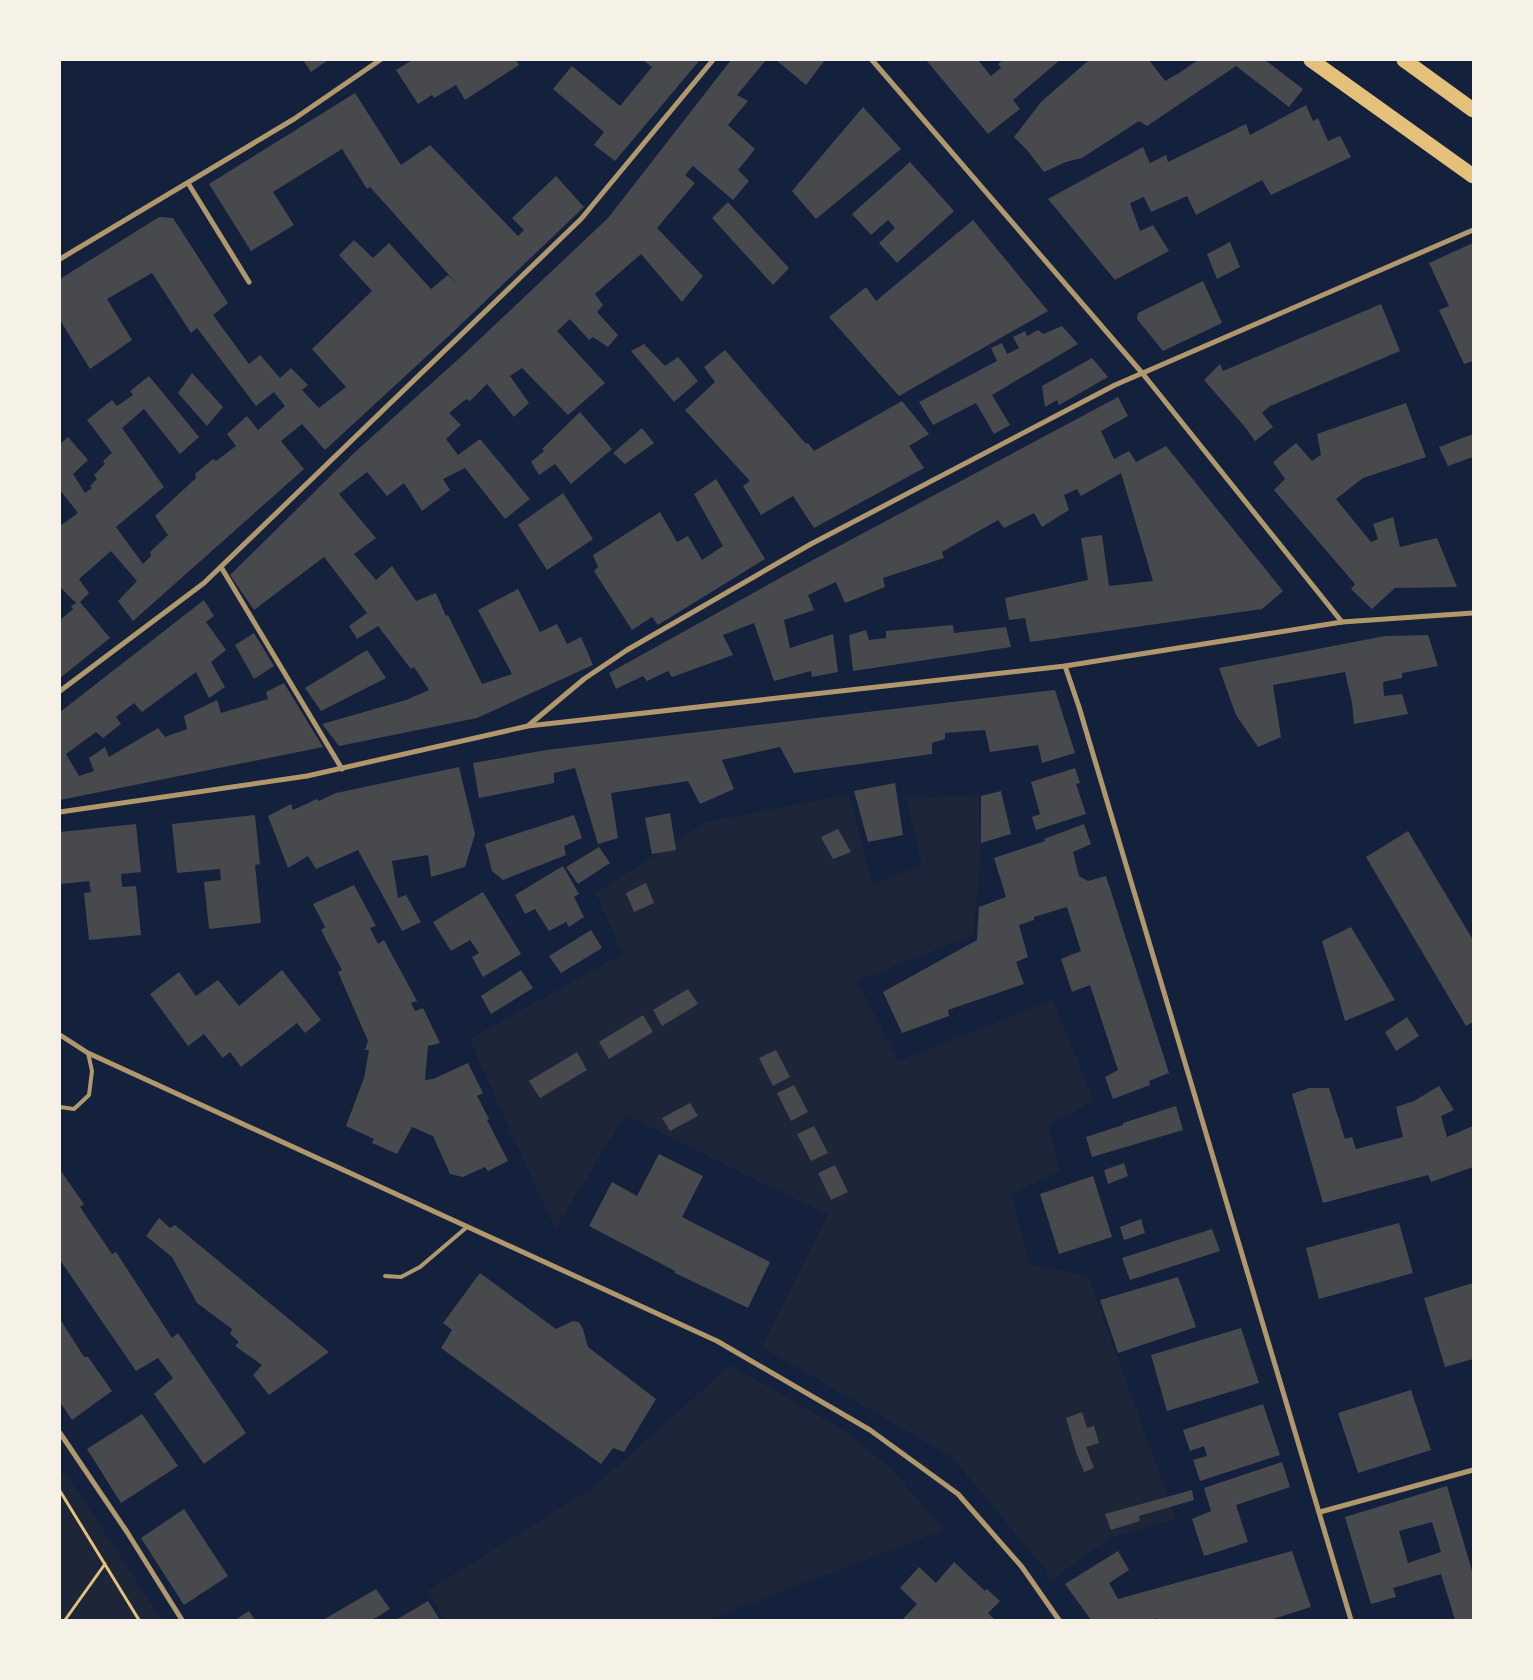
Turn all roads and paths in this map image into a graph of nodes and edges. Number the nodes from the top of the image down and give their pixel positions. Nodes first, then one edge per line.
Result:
1 (380, 60) edge
2 (713, 60) edge
3 (872, 60) edge
4 (1311, 60) edge
5 (1404, 60) edge
6 (1473, 110) edge
7 (1473, 176) edge
8 (188, 183) junction
9 (1473, 230) edge
10 (60, 259) edge
11 (249, 282) dead end
12 (1143, 374) junction
13 (220, 567) junction
14 (1473, 613) edge
15 (1342, 622) junction
16 (1065, 666) junction
17 (60, 691) edge
18 (528, 726) junction
19 (342, 769) junction
20 (60, 812) edge
21 (60, 1035) edge
22 (88, 1053) junction
23 (60, 1107) edge
24 (466, 1227) junction
25 (385, 1276) dead end
26 (60, 1433) edge
27 (1473, 1470) edge
28 (60, 1491) edge
29 (1320, 1512) junction
30 (105, 1564) junction
31 (65, 1620) edge
32 (139, 1620) edge
33 (182, 1620) edge
34 (1059, 1620) edge
35 (1351, 1620) edge

1 - 8 street
2 - 13 street
3 - 12 street
4 - 7 highway
5 - 6 highway
8 - 10 street
8 - 11 street
9 - 12 street
12 - 15 street
12 - 18 street
13 - 17 street
13 - 19 street
14 - 15 street
15 - 16 street
16 - 18 street
16 - 29 street
18 - 19 street
19 - 20 street
21 - 22 street
22 - 23 lane
22 - 24 street
24 - 25 lane
24 - 34 street
26 - 33 street
27 - 29 street
28 - 30 path
29 - 35 street
30 - 31 path
30 - 32 path

